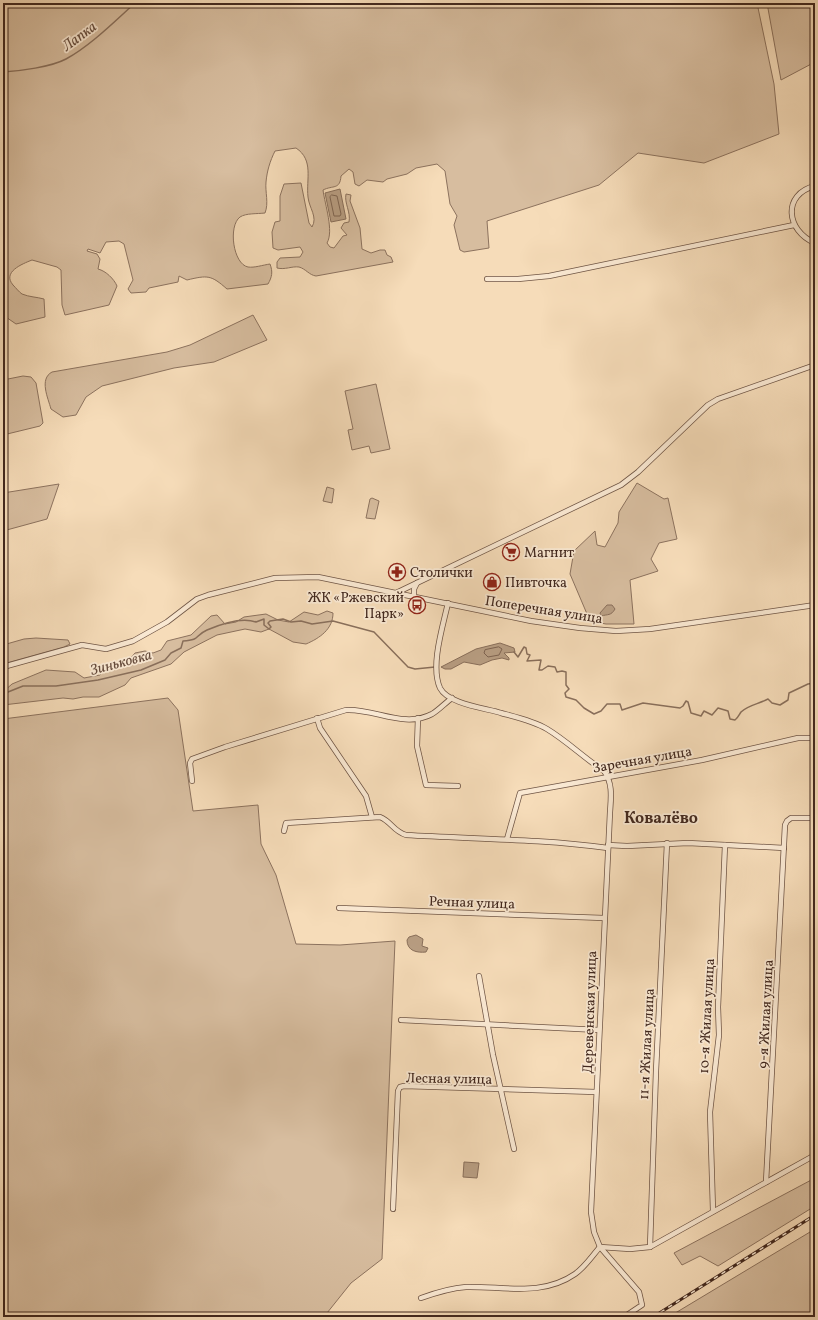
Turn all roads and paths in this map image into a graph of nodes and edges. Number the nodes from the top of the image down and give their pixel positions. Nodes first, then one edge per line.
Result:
1 (815, 186) edge
2 (794, 225) junction
3 (815, 243) edge
4 (487, 279) dead end
5 (815, 365) edge
6 (417, 583) junction
7 (396, 593) junction
8 (414, 597) junction
9 (448, 603) junction
10 (815, 605) edge
11 (3, 667) edge
12 (452, 698) junction
13 (317, 718) junction
14 (418, 718) junction
15 (815, 738) edge
16 (608, 776) junction
17 (192, 782) dead end
18 (458, 786) dead end
19 (372, 817) junction
20 (815, 818) edge
21 (284, 831) dead end
22 (507, 839) junction
23 (667, 843) junction
24 (725, 845) junction
25 (608, 846) junction
26 (784, 848) junction
27 (339, 908) dead end
28 (604, 918) junction
29 (479, 976) dead end
30 (401, 1020) dead end
31 (489, 1024) junction
32 (599, 1030) junction
33 (501, 1090) junction
34 (596, 1092) junction
35 (514, 1149) dead end
36 (815, 1155) edge
37 (766, 1182) junction
38 (393, 1209) dead end
39 (713, 1212) junction
40 (600, 1247) junction
41 (650, 1247) junction
42 (421, 1298) dead end
43 (624, 1317) edge

1 - 2 street
2 - 3 street
2 - 4 street
5 - 6 street
6 - 7 street
6 - 8 street
7 - 8 street, Поперечная улица
7 - 11 street, Поперечная улица
8 - 9 street, Поперечная улица
9 - 10 street, Поперечная улица
9 - 12 street
12 - 14 street
12 - 16 street
13 - 14 street
13 - 17 street
13 - 19 street
14 - 18 street
15 - 16 street, Заречная улица
16 - 22 street, Заречная улица
16 - 25 street, Деревенская улица
19 - 21 street
19 - 22 street
20 - 26 street, 9-я Жилая улица
22 - 25 street
23 - 24 street
23 - 25 street
23 - 41 street, 11-я Жилая улица
24 - 26 street
24 - 39 street, 10-я Жилая улица
25 - 28 street, Деревенская улица
26 - 37 street, 9-я Жилая улица
27 - 28 street, Речная улица
28 - 32 street, Деревенская улица
29 - 31 street
30 - 31 street
31 - 32 street
31 - 33 street
32 - 34 street, Деревенская улица
33 - 34 street, Лесная улица
33 - 35 street
33 - 38 street, Лесная улица
34 - 40 street, Деревенская улица
36 - 37 street
37 - 39 street
39 - 41 street
40 - 41 street
40 - 42 street
40 - 43 street

